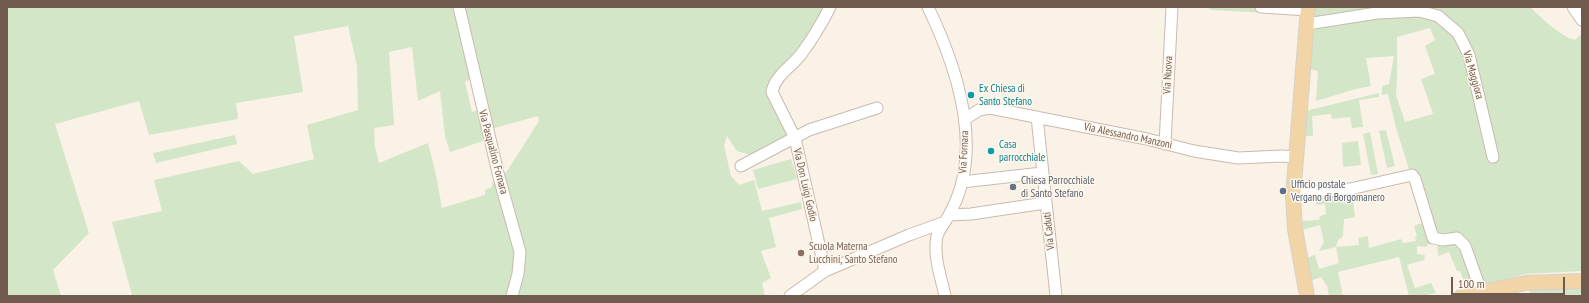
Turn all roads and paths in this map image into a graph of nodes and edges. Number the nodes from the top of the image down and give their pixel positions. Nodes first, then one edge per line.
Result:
1 (459, 7) edge
2 (830, 7) edge
3 (941, 7) edge
4 (1172, 7) edge
5 (1261, 7) edge
6 (1573, 7) edge
7 (1308, 8) edge
8 (930, 12) edge
9 (1582, 20) edge
10 (1307, 24) junction
11 (877, 108) dead end
12 (1037, 117) junction
13 (965, 119) junction
14 (795, 138) junction
15 (1165, 144) junction
16 (1295, 157) junction
17 (1493, 157) dead end
18 (741, 166) dead end
19 (1042, 173) junction
20 (962, 182) junction
21 (1293, 190) junction
22 (1046, 203) junction
23 (947, 218) junction
24 (825, 270) junction
25 (1582, 281) edge
26 (1481, 291) junction
27 (1307, 293) edge
28 (512, 296) edge
29 (790, 296) edge
30 (945, 296) edge
31 (1056, 296) edge
32 (1462, 296) edge

1 - 28 street, Via Pasqualino Fornara
2 - 14 street
3 - 8 street
4 - 15 street, Via Nuova
5 - 7 street
6 - 9 street
7 - 10 main road
8 - 13 street, Via Fornara
10 - 16 main road
10 - 17 street, Via Maggiora
11 - 14 street, Via Don Luigi Godio
12 - 13 street, Via Alessandro Manzoni
12 - 15 street, Via Alessandro Manzoni
12 - 19 street, Via Caduti
13 - 20 street, Via Fornara
14 - 18 street
14 - 24 street, Via Don Luigi Godio
15 - 16 street, Via Alessandro Manzoni
16 - 21 main road
19 - 20 street
19 - 22 street, Via Caduti
20 - 23 street, Via Fornara
21 - 26 street
21 - 27 main road
22 - 23 street
22 - 31 street, Via Caduti
23 - 24 street
23 - 30 street, Via Fornara
24 - 29 street
25 - 26 main road
26 - 32 main road

